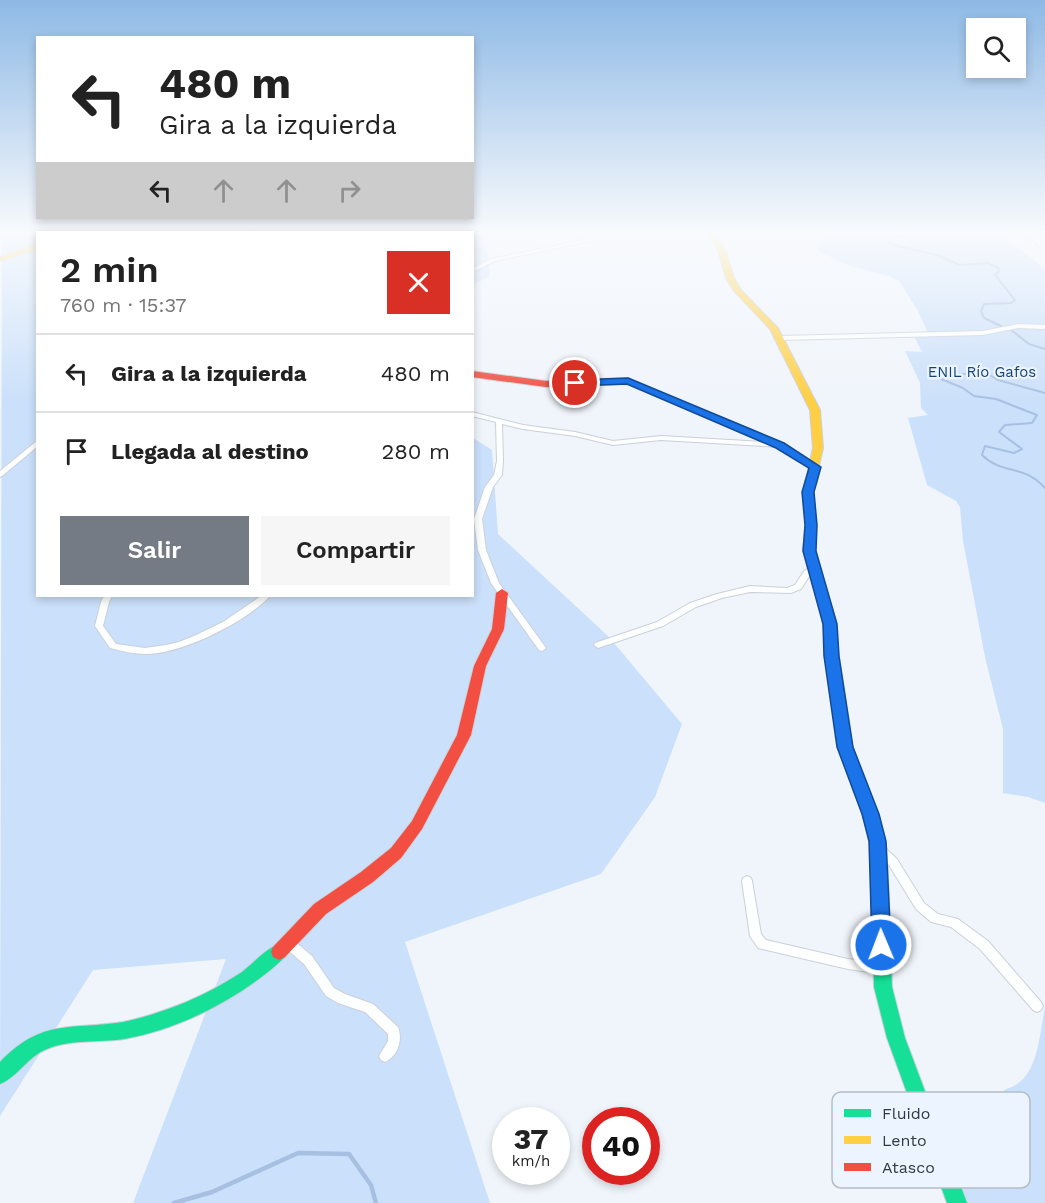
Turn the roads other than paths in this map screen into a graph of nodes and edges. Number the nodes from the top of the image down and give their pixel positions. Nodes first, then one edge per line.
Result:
1 (736, 288) edge
2 (1045, 327) edge
3 (780, 338) junction
4 (474, 374) edge
5 (474, 415) edge
6 (498, 422) junction
7 (36, 444) edge
8 (780, 446) junction
9 (815, 467) junction
10 (0, 476) edge
11 (814, 568) junction
12 (502, 593) junction
13 (108, 597) edge
14 (265, 597) edge
15 (598, 645) dead end
16 (542, 648) dead end
17 (879, 850) junction
18 (747, 881) dead end
19 (288, 943) junction
20 (882, 969) junction
21 (1037, 1005) dead end
22 (385, 1056) dead end
23 (0, 1076) edge
24 (916, 1092) edge
25 (951, 1188) edge
26 (957, 1203) edge

1 - 3 street
2 - 3 street
3 - 9 street
4 - 8 street
5 - 6 street
6 - 8 street
6 - 12 street
7 - 10 street
8 - 9 street
9 - 11 street
11 - 15 street
11 - 17 street
12 - 16 street
12 - 19 street
13 - 14 street
17 - 20 street
17 - 21 street
18 - 20 street
19 - 22 street
19 - 23 street
20 - 24 street
25 - 26 street

